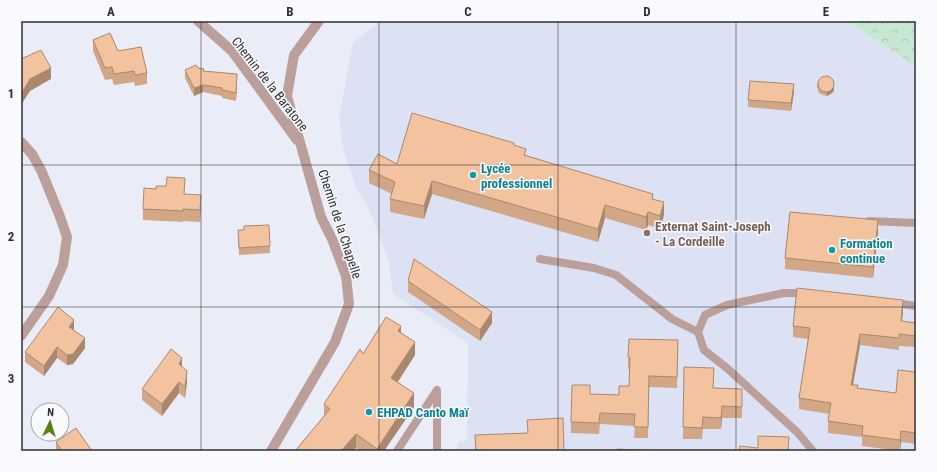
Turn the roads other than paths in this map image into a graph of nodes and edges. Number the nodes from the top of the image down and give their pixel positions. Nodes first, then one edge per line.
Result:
1 (198, 21) edge
2 (319, 21) edge
3 (21, 142) edge
4 (302, 147) junction
5 (861, 221) edge
6 (916, 223) edge
7 (540, 259) dead end
8 (816, 294) edge
9 (885, 302) edge
10 (916, 306) edge
11 (698, 332) junction
12 (21, 336) edge
13 (271, 451) edge
14 (397, 451) edge
15 (437, 451) edge
16 (813, 451) edge

1 - 4 street, Chemin de la Baratone
2 - 4 street, Chemin de la Chapelle
3 - 12 street
4 - 13 street, Chemin de la Chapelle
5 - 6 lane
7 - 11 lane
8 - 11 lane
9 - 10 lane
11 - 16 lane
14 - 15 lane

